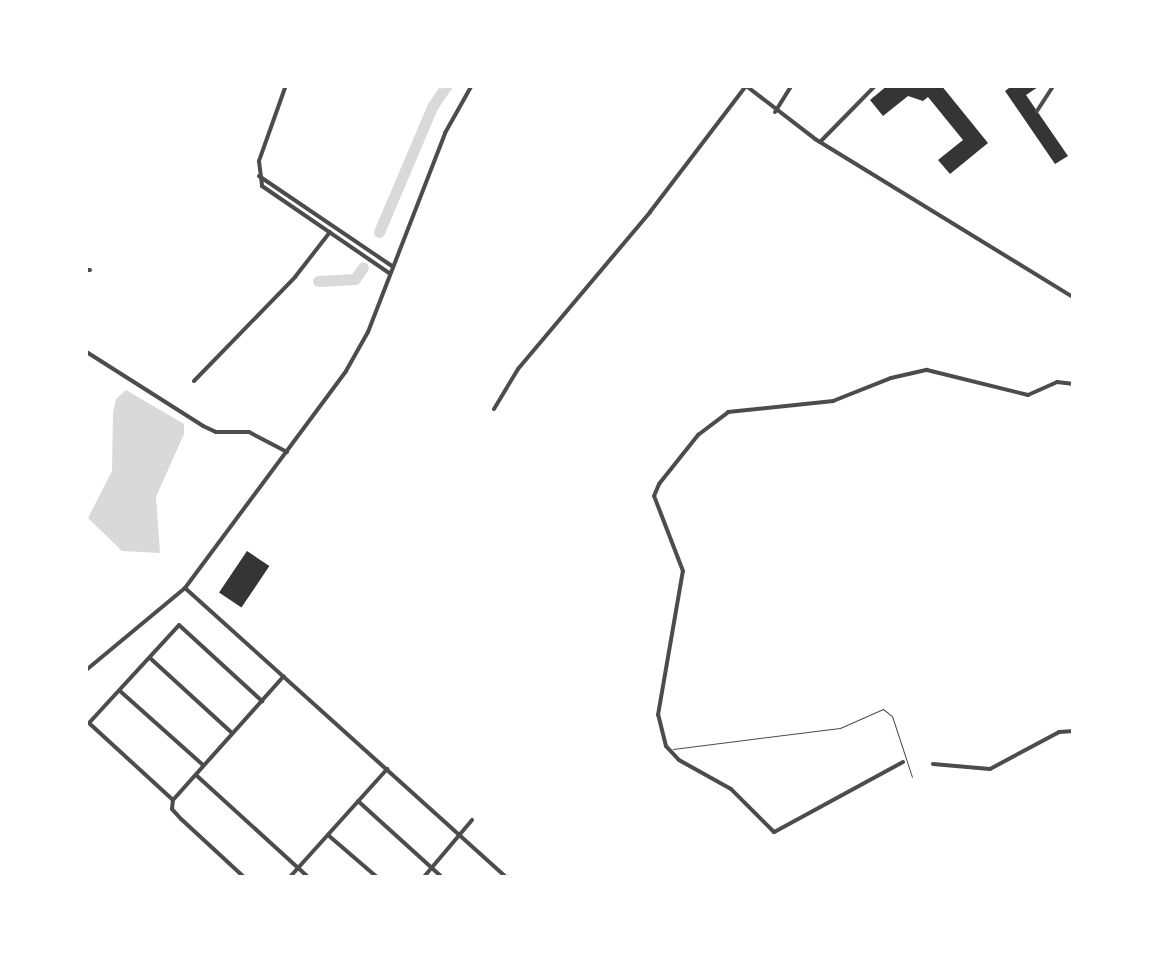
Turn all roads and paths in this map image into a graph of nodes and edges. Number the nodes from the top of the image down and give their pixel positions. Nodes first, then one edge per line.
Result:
1 (286, 85) edge
2 (472, 85) edge
3 (792, 85) edge
4 (876, 85) edge
5 (1054, 85) edge
6 (745, 86) edge
7 (1037, 110) dead end
8 (775, 112) junction
9 (820, 142) junction
10 (259, 176) junction
11 (330, 232) junction
12 (394, 267) junction
13 (391, 274) junction
14 (1074, 298) edge
15 (85, 351) edge
16 (194, 381) dead end
17 (1074, 384) edge
18 (494, 409) dead end
19 (288, 452) junction
20 (186, 588) junction
21 (150, 658) junction
22 (85, 672) edge
23 (284, 676) junction
24 (120, 691) junction
25 (262, 701) junction
26 (1074, 731) edge
27 (233, 734) junction
28 (669, 750) junction
29 (903, 762) junction
30 (932, 764) dead end
31 (204, 766) junction
32 (388, 769) junction
33 (196, 775) junction
34 (912, 777) dead end
35 (173, 800) junction
36 (358, 801) junction
37 (472, 820) dead end
38 (328, 835) junction
39 (460, 836) junction
40 (298, 868) junction
41 (432, 868) junction
42 (245, 878) edge
43 (289, 878) edge
44 (310, 878) edge
45 (378, 878) edge
46 (422, 878) edge
47 (443, 878) edge
48 (507, 878) edge

1 - 10 street
2 - 12 street
3 - 8 street
4 - 9 street
5 - 7 street
6 - 8 street
6 - 18 street
8 - 9 street
9 - 14 street
10 - 11 street
10 - 12 street
11 - 13 street
11 - 16 street
12 - 13 street
13 - 19 street
15 - 19 street
17 - 28 street
19 - 20 street
20 - 22 street
20 - 23 street
21 - 24 street
21 - 25 street
21 - 27 street
23 - 25 street
23 - 32 street
24 - 31 street
24 - 35 street
25 - 27 street
26 - 30 street
27 - 31 street
28 - 29 lane
28 - 29 street
29 - 34 lane
31 - 33 street
32 - 36 street
32 - 39 street
33 - 35 street
33 - 40 street
35 - 42 street
36 - 38 street
36 - 41 street
37 - 39 street
38 - 40 street
38 - 45 street
39 - 41 street
39 - 48 street
40 - 43 street
40 - 44 street
41 - 46 street
41 - 47 street

